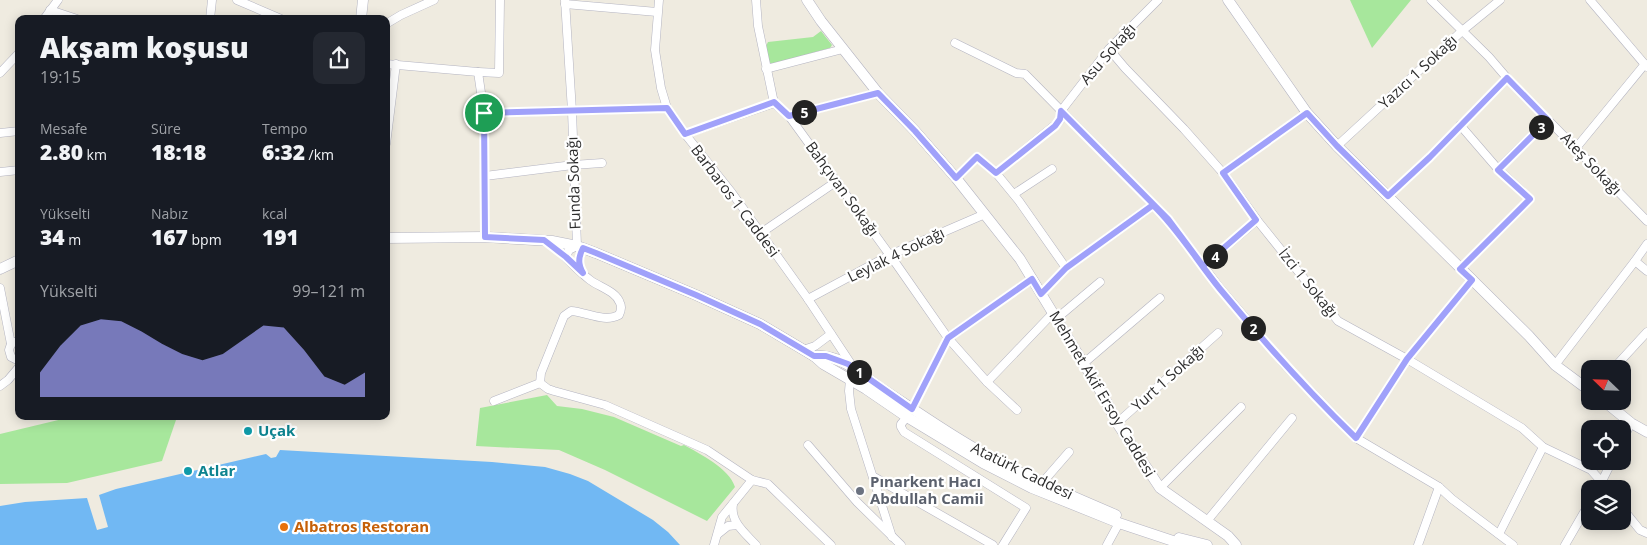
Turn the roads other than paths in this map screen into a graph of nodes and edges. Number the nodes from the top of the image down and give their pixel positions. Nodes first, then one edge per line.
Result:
1 (58, 0) edge
2 (212, 0) edge
3 (237, 0) edge
4 (363, 0) edge
5 (434, 0) edge
6 (500, 0) edge
7 (659, 0) edge
8 (756, 0) edge
9 (807, 0) edge
10 (1158, 0) edge
11 (1228, 0) edge
12 (1431, 0) edge
13 (1500, 0) edge
14 (1590, 0) edge
15 (565, 2) edge
16 (50, 10) junction
17 (657, 12) junction
18 (47, 15) edge
19 (65, 15) edge
20 (210, 15) edge
21 (272, 15) edge
22 (362, 15) edge
23 (390, 22) edge
24 (1462, 31) junction
25 (955, 43) dead end
26 (843, 49) junction
27 (1109, 49) junction
28 (15, 57) edge
29 (390, 64) edge
30 (396, 64) junction
31 (1646, 66) edge
32 (766, 69) junction
33 (1, 71) edge
34 (478, 72) junction
35 (1507, 78) junction
36 (878, 93) junction
37 (774, 102) junction
38 (667, 108) junction
39 (572, 110) junction
40 (1061, 111) junction
41 (390, 112) edge
42 (484, 113) junction
43 (1307, 113) junction
44 (789, 116) junction
45 (1548, 120) junction
46 (1460, 125) junction
47 (15, 131) edge
48 (0, 133) edge
49 (685, 134) junction
50 (1337, 146) junction
51 (1576, 148) junction
52 (602, 163) dead end
53 (573, 165) junction
54 (1052, 169) dead end
55 (15, 170) edge
56 (1498, 170) junction
57 (0, 172) edge
58 (996, 173) junction
59 (1223, 173) junction
60 (485, 176) junction
61 (956, 178) junction
62 (837, 181) junction
63 (1014, 194) junction
64 (1388, 196) junction
65 (1153, 205) junction
66 (985, 214) junction
67 (1256, 220) junction
68 (1647, 221) edge
69 (761, 233) junction
70 (485, 237) junction
71 (390, 238) edge
72 (544, 240) junction
73 (1647, 244) edge
74 (580, 247) junction
75 (890, 255) junction
76 (566, 257) junction
77 (1635, 261) junction
78 (15, 262) edge
79 (1203, 266) junction
80 (1066, 268) junction
81 (0, 269) edge
82 (1460, 269) junction
83 (1647, 271) edge
84 (583, 273) junction
85 (1032, 279) junction
86 (1472, 280) junction
87 (1100, 282) dead end
88 (0, 288) edge
89 (1041, 294) junction
90 (1160, 298) dead end
91 (808, 299) junction
92 (1054, 316) junction
93 (1647, 332) edge
94 (831, 334) junction
95 (1218, 334) dead end
96 (948, 338) junction
97 (822, 342) junction
98 (13, 344) edge
99 (0, 350) edge
100 (803, 350) junction
101 (814, 356) junction
102 (15, 359) edge
103 (1407, 359) junction
104 (1621, 360) edge
105 (1084, 364) junction
106 (1555, 365) junction
107 (854, 368) junction
108 (15, 372) edge
109 (850, 379) junction
110 (987, 382) junction
111 (540, 383) junction
112 (1581, 385) edge
113 (0, 386) edge
114 (494, 401) dead end
115 (1240, 406) dead end
116 (1017, 410) dead end
117 (1615, 410) edge
118 (910, 413) junction
119 (1292, 418) dead end
120 (1627, 420) edge
121 (1118, 423) junction
122 (1631, 423) edge
123 (1647, 432) edge
124 (1356, 438) junction
125 (808, 445) dead end
126 (1544, 447) junction
127 (1070, 452) dead end
128 (874, 477) junction
129 (752, 480) junction
130 (1597, 480) edge
131 (1042, 483) junction
132 (1439, 486) junction
133 (1160, 488) junction
134 (733, 502) junction
135 (1581, 517) edge
136 (1631, 519) edge
137 (1207, 521) junction
138 (1119, 523) junction
139 (737, 524) junction
140 (1647, 533) edge
141 (718, 534) junction
142 (1499, 534) junction
143 (892, 536) junction
144 (1229, 540) edge
145 (714, 545) edge
146 (756, 545) edge
147 (831, 545) edge
148 (901, 545) edge
149 (993, 545) edge
150 (1003, 545) edge
151 (1107, 545) edge
152 (1185, 545) edge
153 (1206, 545) edge
154 (1236, 545) edge
155 (1418, 545) edge
156 (1513, 545) edge
157 (1565, 545) edge

1 - 16 street
2 - 20 street
3 - 21 street
4 - 22 main road
5 - 23 street
6 - 34 street
7 - 17 street, Barbaros 1 Caddesi
8 - 32 street
9 - 26 main road, Mehmet Akif Ersoy Caddesi
10 - 27 street, Asu Sokağı
11 - 43 main road
12 - 24 street, Ateş Sokağı
13 - 24 street, Yazıcı 1 Sokağı
14 - 31 street
15 - 17 street
15 - 39 street, Funda Sokağı
16 - 18 street
16 - 19 street
17 - 38 street, Barbaros 1 Caddesi
24 - 35 street, Ateş Sokağı
24 - 50 street, Yazıcı 1 Sokağı
25 - 40 street
26 - 32 street
26 - 36 main road, Mehmet Akif Ersoy Caddesi
27 - 40 street, Asu Sokağı
27 - 59 street, İzci 1 Sokağı
28 - 33 street
29 - 30 street
30 - 34 street
30 - 41 street
31 - 51 street
32 - 37 street
34 - 42 street
35 - 45 street, Ateş Sokağı
35 - 46 street
36 - 44 street
36 - 61 main road, Mehmet Akif Ersoy Caddesi
37 - 44 street, Bahçıvan Sokağı
37 - 49 street
38 - 39 street
38 - 49 street, Barbaros 1 Caddesi
39 - 42 street
39 - 53 street, Funda Sokağı
40 - 58 street, Asu Sokağı
40 - 65 street
42 - 60 street
43 - 50 main road
43 - 59 street
44 - 62 street, Bahçıvan Sokağı
45 - 51 street, Ateş Sokağı
45 - 56 street
46 - 56 street
46 - 64 street
47 - 48 street
49 - 69 street, Barbaros 1 Caddesi
50 - 64 main road
51 - 68 street, Ateş Sokağı
52 - 53 street
53 - 60 street
53 - 74 street, Funda Sokağı
54 - 63 street
55 - 57 street
56 - 82 street
58 - 61 street
58 - 63 street
59 - 67 street, İzci 1 Sokağı
60 - 70 street
61 - 66 main road, Mehmet Akif Ersoy Caddesi
62 - 69 street
62 - 75 street, Bahçıvan Sokağı
63 - 80 street
64 - 82 main road
65 - 79 street
65 - 80 street
66 - 75 street, Leylak 4 Sokağı
66 - 85 main road, Mehmet Akif Ersoy Caddesi
67 - 79 street
67 - 103 street, İzci 1 Sokağı
69 - 91 street, Barbaros 1 Caddesi
70 - 71 main road
70 - 72 main road
72 - 74 main road
72 - 76 street
73 - 77 street
74 - 76 street
74 - 84 street, Funda Sokağı
74 - 100 main road
75 - 91 street, Leylak 4 Sokağı
75 - 96 street, Bahçıvan Sokağı
76 - 84 street
77 - 83 street
77 - 106 street
78 - 81 main road
79 - 124 street
80 - 89 street
82 - 86 main road
84 - 111 street
85 - 89 main road, Mehmet Akif Ersoy Caddesi
85 - 96 street
86 - 103 street
86 - 106 main road
87 - 92 street
88 - 98 street
89 - 92 main road, Mehmet Akif Ersoy Caddesi
90 - 105 street
91 - 94 street, Barbaros 1 Caddesi
92 - 105 main road, Mehmet Akif Ersoy Caddesi
92 - 110 street
93 - 104 street
94 - 97 street
94 - 107 street, Barbaros 1 Caddesi
95 - 121 street, Yurt 1 Sokağı
96 - 110 street, Bahçıvan Sokağı
96 - 118 street
97 - 100 street
97 - 101 street
98 - 99 street
98 - 102 street
100 - 101 main road
101 - 107 main road, Atatürk Caddesi
101 - 109 main road, Atatürk Caddesi
103 - 124 street
103 - 126 street, İzci 1 Sokağı
105 - 121 main road, Mehmet Akif Ersoy Caddesi
106 - 112 main road
107 - 109 main road
107 - 118 main road, Atatürk Caddesi
108 - 113 street
109 - 118 main road, Atatürk Caddesi
109 - 128 street
110 - 116 street, Bahçıvan Sokağı
111 - 114 street
111 - 129 street
115 - 133 street
117 - 120 main road
118 - 131 main road, Atatürk Caddesi
118 - 138 main road, Atatürk Caddesi
118 - 150 street
119 - 137 street
121 - 133 main road, Mehmet Akif Ersoy Caddesi
122 - 123 main road
124 - 132 street
125 - 143 street
126 - 130 street, İzci 1 Sokağı
126 - 142 street
127 - 131 street
128 - 143 street
128 - 149 street
129 - 134 street
129 - 147 street
131 - 153 main road, Atatürk Caddesi
132 - 142 street
132 - 155 street
133 - 137 main road, Mehmet Akif Ersoy Caddesi
134 - 139 street
134 - 141 street
135 - 157 street
136 - 140 street
137 - 144 main road, Mehmet Akif Ersoy Caddesi
138 - 151 street
138 - 152 main road, Atatürk Caddesi
139 - 141 street
139 - 146 street
141 - 145 street
142 - 156 street
143 - 148 street
144 - 154 main road, Mehmet Akif Ersoy Caddesi

